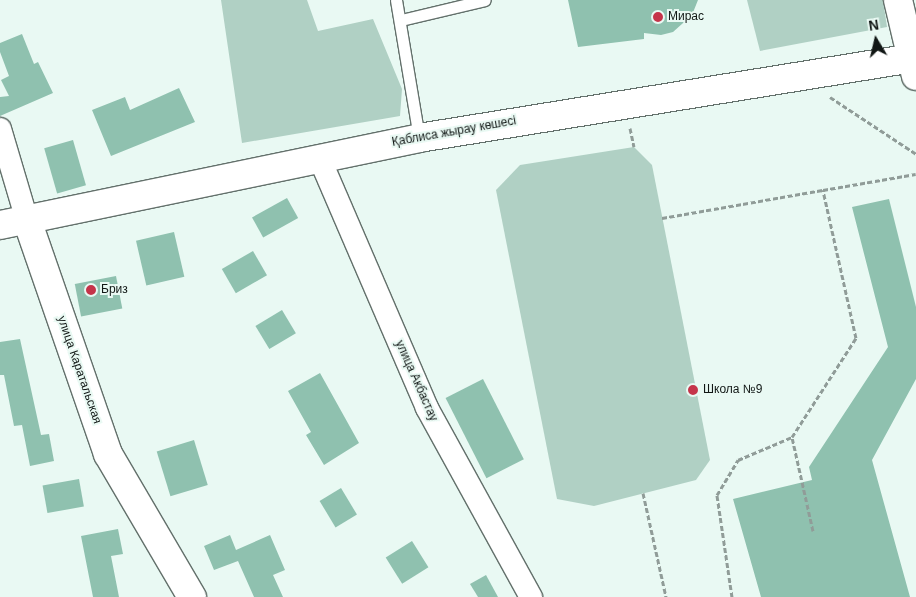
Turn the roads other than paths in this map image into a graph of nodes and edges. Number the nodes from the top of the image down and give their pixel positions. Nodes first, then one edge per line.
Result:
1 (396, 0) edge
2 (485, 0) edge
3 (898, 0) edge
4 (401, 20) junction
5 (913, 53) edge
6 (0, 129) edge
7 (419, 138) junction
8 (319, 157) junction
9 (27, 220) junction
10 (0, 225) edge
11 (192, 597) edge
12 (531, 597) edge

1 - 4 lane
2 - 4 lane
3 - 5 street
4 - 7 lane
5 - 7 street, Қаблиса жырау көшесі
6 - 9 street, улица Каратальская
7 - 8 street, Қаблиса жырау көшесі
8 - 9 street, Қаблиса жырау көшесі
8 - 12 street, улица Акбастау
9 - 10 street, Қаблиса жырау көшесі
9 - 11 street, улица Каратальская

